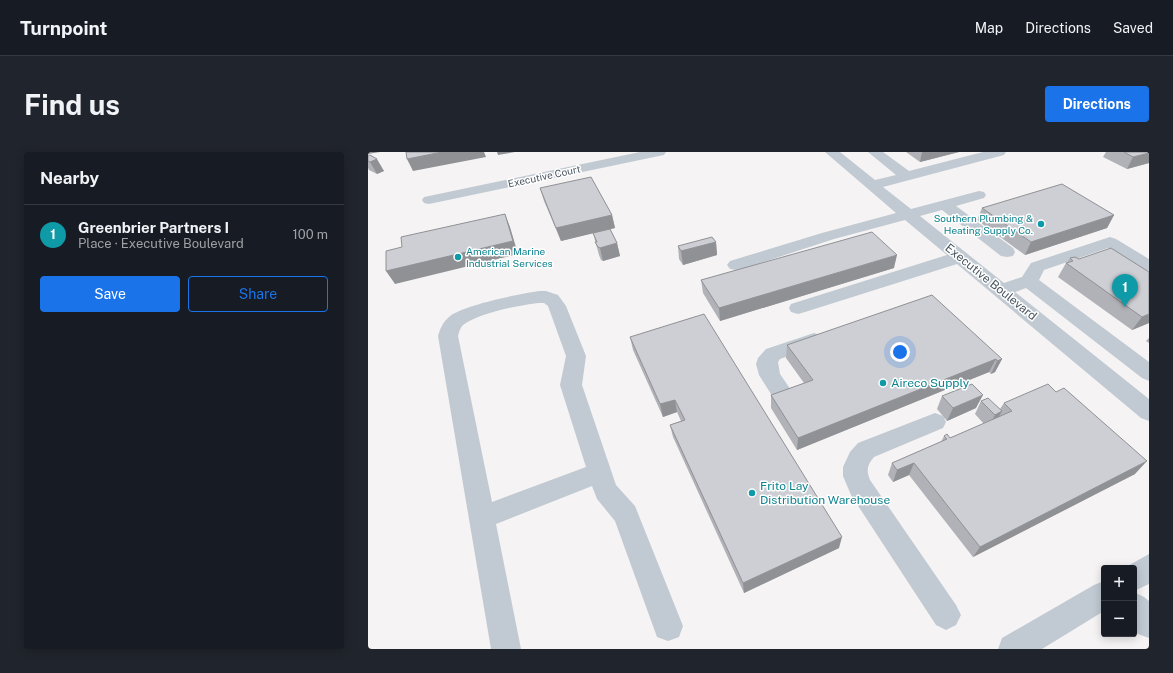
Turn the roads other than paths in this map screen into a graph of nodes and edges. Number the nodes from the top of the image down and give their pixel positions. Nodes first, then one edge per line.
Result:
1 (659, 152) edge
2 (832, 152) edge
3 (874, 152) edge
4 (999, 152) edge
5 (907, 176) junction
6 (873, 185) junction
7 (979, 194) dead end
8 (429, 200) dead end
9 (944, 204) junction
10 (908, 214) junction
11 (1007, 252) dead end
12 (960, 257) junction
13 (736, 265) dead end
14 (1149, 266) edge
15 (1029, 281) junction
16 (1001, 290) junction
17 (798, 308) dead end
18 (832, 334) edge
19 (1149, 372) edge
20 (784, 396) edge
21 (1144, 401) edge
22 (935, 422) dead end
23 (600, 472) junction
24 (482, 518) junction
25 (1149, 568) edge
26 (1137, 575) edge
27 (1101, 597) edge
28 (1137, 610) edge
29 (946, 615) dead end
30 (1149, 623) edge
31 (668, 626) dead end
32 (506, 649) edge
33 (1013, 649) edge

1 - 8 street, Executive Court
2 - 6 street, Executive Boulevard
3 - 5 street
4 - 5 street
5 - 6 street
6 - 10 street, Executive Boulevard
7 - 9 street
9 - 10 street
9 - 11 street
10 - 12 street, Executive Boulevard
10 - 13 street
12 - 16 street, Executive Boulevard
12 - 17 street
14 - 15 street
15 - 16 street
15 - 19 street
16 - 21 street, Executive Boulevard
18 - 20 street
22 - 29 street
23 - 24 street
23 - 24 street
23 - 31 street
24 - 32 street
25 - 26 street
27 - 33 street
28 - 30 street

